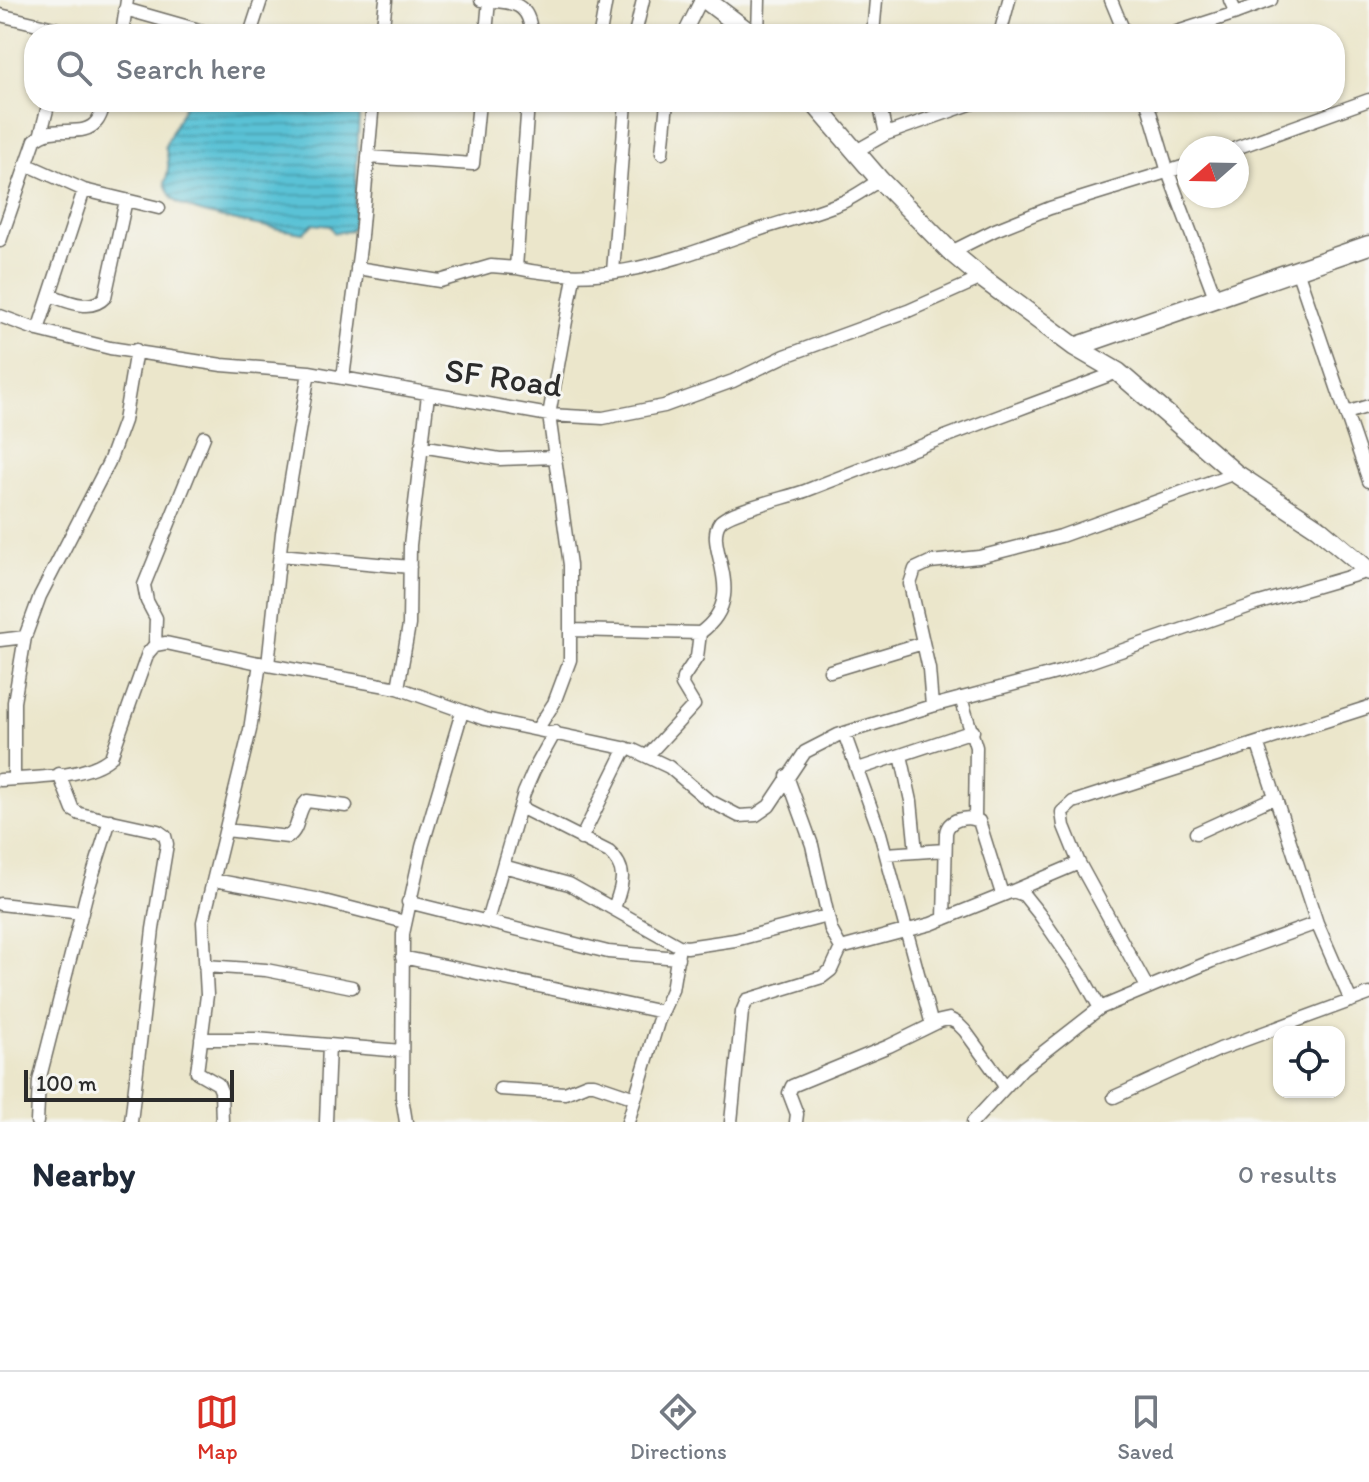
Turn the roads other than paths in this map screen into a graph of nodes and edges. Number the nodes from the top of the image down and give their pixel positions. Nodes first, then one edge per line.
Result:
1 (261, 0) edge
2 (386, 0) edge
3 (481, 0) edge
4 (489, 0) edge
5 (606, 0) edge
6 (643, 0) edge
7 (703, 0) edge
8 (759, 0) edge
9 (876, 0) edge
10 (1009, 0) edge
11 (1111, 0) edge
12 (1230, 0) edge
13 (1271, 0) edge
14 (126, 5) edge
15 (1236, 13) junction
16 (0, 15) edge
17 (34, 24) edge
18 (183, 24) edge
19 (253, 24) edge
20 (383, 24) edge
21 (487, 24) edge
22 (529, 24) edge
23 (602, 24) edge
24 (637, 24) edge
25 (690, 24) edge
26 (737, 24) edge
27 (758, 24) edge
28 (874, 24) edge
29 (1003, 24) edge
30 (1121, 24) edge
31 (1202, 24) edge
32 (1369, 100) edge
33 (1345, 109) edge
34 (46, 112) edge
35 (101, 112) edge
36 (372, 112) edge
37 (478, 112) edge
38 (527, 112) edge
39 (625, 112) edge
40 (666, 112) edge
41 (822, 112) edge
42 (881, 112) edge
43 (948, 112) edge
44 (1150, 112) edge
45 (1336, 112) edge
46 (41, 133) junction
47 (886, 134) junction
48 (1249, 143) edge
49 (856, 151) junction
50 (662, 153) dead end
51 (368, 157) junction
52 (26, 164) junction
53 (1177, 169) edge
54 (1168, 172) junction
55 (880, 180) junction
56 (84, 190) junction
57 (126, 200) junction
58 (159, 208) dead end
59 (0, 241) edge
60 (1369, 245) edge
61 (951, 252) junction
62 (357, 268) junction
63 (516, 268) junction
64 (1297, 270) junction
65 (613, 272) junction
66 (574, 277) junction
67 (982, 278) junction
68 (50, 295) junction
69 (1215, 297) junction
70 (0, 316) edge
71 (38, 330) junction
72 (1075, 347) junction
73 (136, 350) junction
74 (309, 372) junction
75 (1118, 372) junction
76 (343, 378) junction
77 (428, 395) junction
78 (1369, 406) edge
79 (1346, 413) junction
80 (549, 415) junction
81 (204, 437) dead end
82 (421, 446) junction
83 (555, 457) junction
84 (1235, 473) junction
85 (1369, 481) edge
86 (280, 555) junction
87 (410, 567) junction
88 (1369, 571) edge
89 (570, 630) junction
90 (700, 633) junction
91 (25, 637) junction
92 (0, 640) edge
93 (923, 643) junction
94 (155, 645) junction
95 (264, 664) junction
96 (830, 671) dead end
97 (398, 688) junction
98 (961, 698) junction
99 (932, 706) junction
100 (1369, 707) edge
101 (462, 712) junction
102 (538, 728) junction
103 (973, 731) junction
104 (555, 732) junction
105 (844, 733) junction
106 (1258, 745) junction
107 (626, 748) junction
108 (901, 755) junction
109 (647, 756) junction
110 (858, 769) junction
111 (59, 774) junction
112 (787, 776) junction
113 (14, 779) junction
114 (0, 780) edge
115 (1275, 797) junction
116 (346, 806) dead end
117 (520, 807) junction
118 (975, 819) junction
119 (110, 820) junction
120 (226, 830) junction
121 (1196, 833) dead end
122 (581, 839) junction
123 (945, 850) junction
124 (916, 852) junction
125 (886, 854) junction
126 (1079, 863) junction
127 (503, 866) junction
128 (214, 880) junction
129 (1007, 893) junction
130 (408, 902) junction
131 (0, 904) edge
132 (614, 908) junction
133 (82, 913) junction
134 (827, 916) junction
135 (944, 919) junction
136 (487, 921) junction
137 (405, 922) junction
138 (1317, 923) junction
139 (907, 930) junction
140 (841, 948) junction
141 (678, 952) junction
142 (402, 957) junction
143 (205, 966) junction
144 (352, 987) dead end
145 (1147, 987) junction
146 (1369, 994) edge
147 (1351, 1001) junction
148 (1100, 1008) junction
149 (662, 1012) junction
150 (932, 1025) junction
151 (201, 1039) junction
152 (329, 1045) junction
153 (402, 1051) junction
154 (1005, 1086) junction
155 (500, 1089) dead end
156 (1114, 1097) dead end
157 (635, 1098) junction
158 (37, 1122) edge
159 (131, 1122) edge
160 (222, 1122) edge
161 (326, 1122) edge
162 (406, 1122) edge
163 (628, 1122) edge
164 (731, 1122) edge
165 (796, 1122) edge
166 (973, 1122) edge

1 - 19 street
2 - 20 street
3 - 4 street
4 - 21 street
4 - 22 street
5 - 23 street
6 - 24 street
7 - 25 street
7 - 26 street
8 - 27 street
9 - 28 street
10 - 29 street
11 - 30 street
12 - 15 street
13 - 15 street
14 - 18 street
15 - 31 street
16 - 17 street
32 - 33 street
34 - 46 street
35 - 46 street
36 - 51 street
37 - 51 street
38 - 63 street
39 - 65 street
40 - 50 street
41 - 49 street
42 - 47 street
43 - 47 street
44 - 54 street
45 - 48 street
46 - 52 street
47 - 49 street
49 - 55 street
51 - 62 street
52 - 56 street
52 - 59 street
53 - 54 street
54 - 61 street
54 - 69 street
55 - 61 street
55 - 65 street
56 - 57 street
56 - 68 street
57 - 58 street
57 - 68 street
60 - 64 street
61 - 67 street
62 - 63 street
62 - 76 street
63 - 66 street
64 - 69 street
64 - 79 street
65 - 66 street
66 - 80 street
67 - 72 street
67 - 80 street, SF Road
68 - 71 street
69 - 72 street
70 - 71 street, SF Road
71 - 73 street, SF Road
72 - 75 street
73 - 74 street, SF Road
73 - 91 street
74 - 76 street, SF Road
74 - 86 street
75 - 84 street
75 - 90 street
76 - 77 street, SF Road
77 - 80 street, SF Road
77 - 82 street
78 - 79 street
79 - 85 street
80 - 83 street
81 - 94 street
82 - 83 street
82 - 87 street
83 - 89 street
84 - 88 street
84 - 93 street
86 - 87 street
86 - 95 street
87 - 97 street
88 - 98 street
89 - 90 street
89 - 102 street
90 - 109 street
91 - 92 street
91 - 113 street
93 - 96 street
93 - 99 street
94 - 95 street
94 - 111 street
95 - 97 street
95 - 120 street
97 - 101 street
98 - 99 street
98 - 103 street
99 - 105 street
100 - 106 street
101 - 102 street
101 - 130 street
102 - 104 street
103 - 108 street
103 - 118 street
104 - 107 street
104 - 117 street
105 - 110 street
105 - 112 street
106 - 115 street
106 - 126 street
107 - 109 street
107 - 122 street
108 - 110 street
108 - 124 street
109 - 112 street
110 - 125 street
111 - 113 street
111 - 119 street
112 - 134 street
113 - 114 street
115 - 121 street
115 - 138 street
116 - 120 street
117 - 122 street
117 - 127 street
118 - 123 street
118 - 129 street
119 - 133 street
119 - 159 street
120 - 128 street
122 - 132 street
123 - 124 street
123 - 135 street
124 - 125 street
125 - 139 street
126 - 129 street
126 - 145 street
127 - 132 street
127 - 136 street
128 - 137 street
128 - 143 street
129 - 135 street
129 - 148 street
130 - 136 street
130 - 137 street
131 - 133 street
132 - 141 street
133 - 158 street
134 - 140 street
134 - 141 street
135 - 139 street
136 - 141 street
137 - 142 street
138 - 145 street
138 - 147 street
139 - 140 street
139 - 150 street
140 - 164 street
141 - 149 street
142 - 149 street
142 - 153 street
143 - 144 street
143 - 151 street
145 - 148 street
146 - 147 street
147 - 156 street
148 - 154 street
149 - 157 street
150 - 154 street
150 - 165 street
151 - 152 street
151 - 160 street
152 - 153 street
152 - 161 street
153 - 162 street
154 - 166 street
155 - 157 street
157 - 163 street

